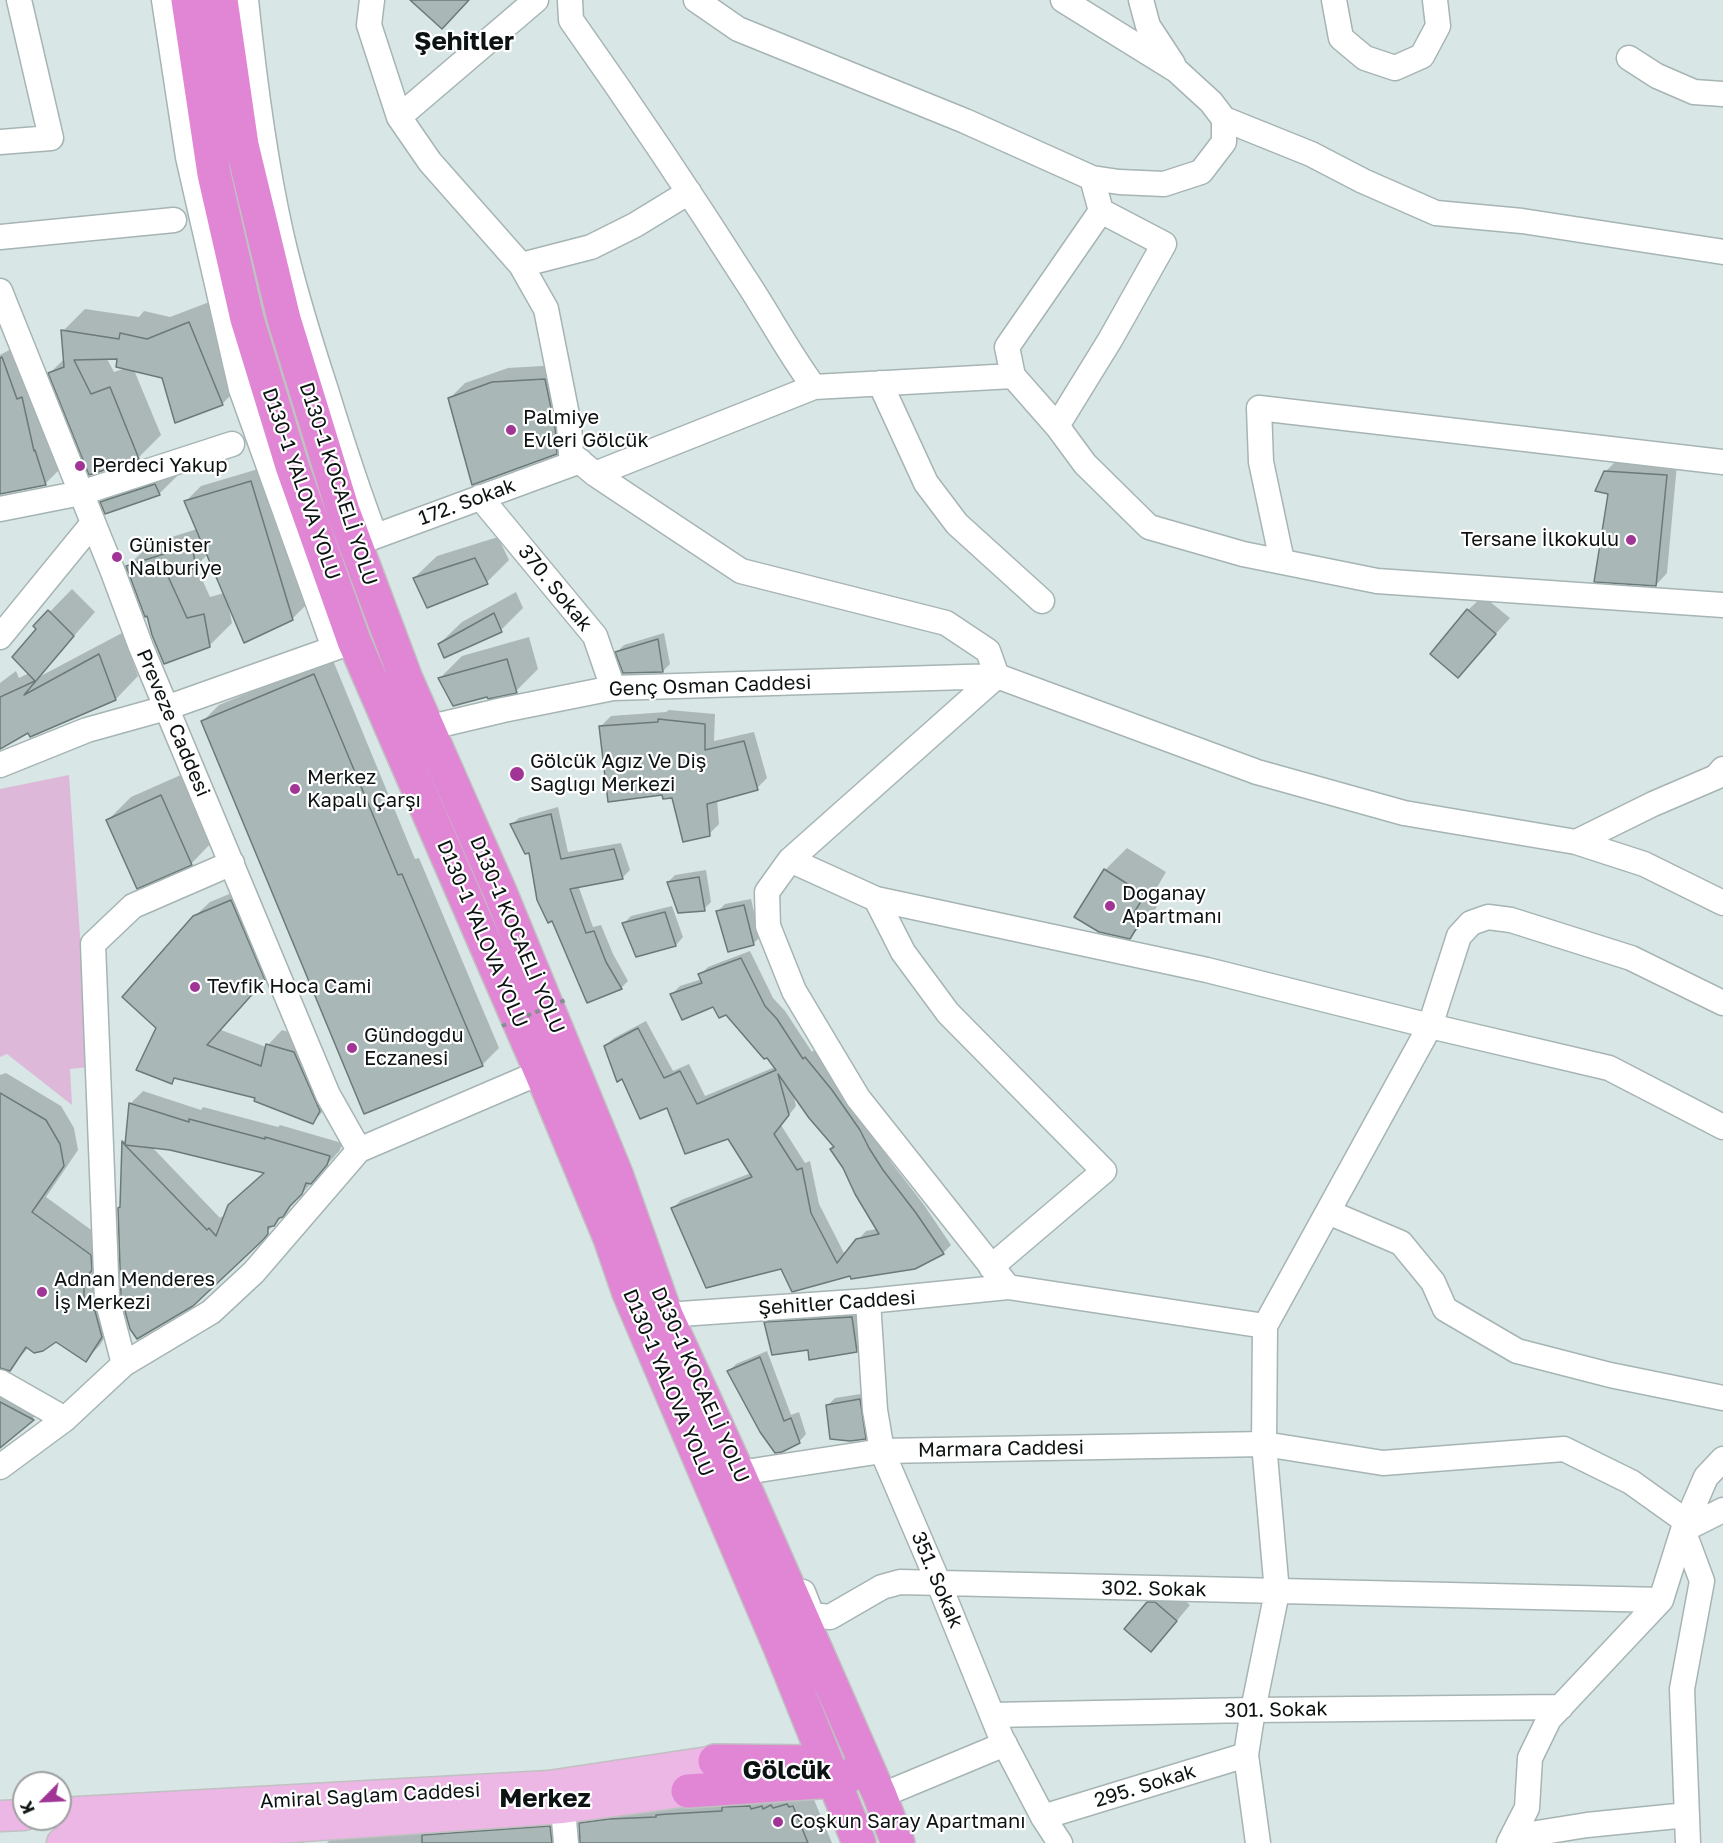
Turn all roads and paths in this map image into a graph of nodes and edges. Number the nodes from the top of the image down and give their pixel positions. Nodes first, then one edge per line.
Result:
1 (19, 0) edge
2 (165, 0) edge
3 (188, 0) edge
4 (221, 0) edge
5 (246, 0) edge
6 (372, 0) edge
7 (536, 0) edge
8 (570, 0) edge
9 (696, 0) edge
10 (1063, 0) edge
11 (1141, 0) edge
12 (1334, 0) edge
13 (1435, 0) edge
14 (1629, 58) dead end
15 (1176, 69) junction
16 (1723, 94) edge
17 (399, 117) junction
18 (1224, 119) junction
19 (0, 142) edge
20 (1092, 178) junction
21 (689, 192) junction
22 (1101, 211) junction
23 (174, 220) dead end
24 (0, 237) edge
25 (1723, 252) edge
26 (521, 265) junction
27 (0, 291) edge
28 (1013, 376) junction
29 (880, 383) junction
30 (814, 387) junction
31 (1057, 426) junction
32 (232, 444) dead end
33 (1723, 462) edge
34 (587, 468) junction
35 (81, 493) junction
36 (480, 497) junction
37 (0, 509) edge
38 (93, 523) junction
39 (365, 540) junction
40 (1282, 561) junction
41 (1042, 601) dead end
42 (1723, 605) edge
43 (0, 637) edge
44 (344, 644) junction
45 (997, 676) junction
46 (613, 688) junction
47 (166, 708) junction
48 (427, 728) junction
49 (0, 765) edge
50 (1721, 775) edge
51 (1576, 842) junction
52 (790, 860) junction
53 (232, 863) junction
54 (876, 899) junction
55 (1723, 903) edge
56 (568, 999) dead end
57 (1723, 1003) edge
58 (502, 1026) dead end
59 (1430, 1026) junction
60 (541, 1072) junction
61 (1723, 1127) edge
62 (359, 1150) junction
63 (1328, 1212) junction
64 (991, 1267) junction
65 (1008, 1287) junction
66 (868, 1301) junction
67 (666, 1316) junction
68 (1265, 1326) junction
69 (124, 1364) junction
70 (0, 1382) edge
71 (1723, 1398) edge
72 (65, 1419) junction
73 (1264, 1444) junction
74 (882, 1451) junction
75 (1723, 1459) edge
76 (0, 1467) edge
77 (746, 1473) junction
78 (1723, 1510) edge
79 (1685, 1526) junction
80 (939, 1584) junction
81 (1277, 1592) junction
82 (1661, 1600) junction
83 (1561, 1707) junction
84 (1253, 1710) junction
85 (992, 1715) junction
86 (808, 1719) junction
87 (1005, 1744) junction
88 (1246, 1755) junction
89 (715, 1761) junction
90 (830, 1772) junction
91 (869, 1773) junction
92 (688, 1791) joint
93 (562, 1808) junction
94 (72, 1812) edge
95 (1687, 1815) junction
96 (1043, 1818) junction
97 (1510, 1840) edge
98 (62, 1843) edge
99 (566, 1843) edge
100 (859, 1843) edge
101 (898, 1843) edge
102 (1060, 1843) edge
103 (1257, 1843) edge
104 (1688, 1843) edge

1 - 19 street
2 - 44 street
3 - 44 highway, D130-1 YALOVA YOLU
4 - 39 highway, D130-1 KOCAELİ YOLU
5 - 39 street
6 - 17 street
7 - 17 street
8 - 21 street
9 - 20 street
10 - 15 street
11 - 15 street
12 - 13 street
14 - 16 street
15 - 18 street
17 - 26 street
18 - 20 street
18 - 25 street
20 - 22 street
21 - 26 street
21 - 30 street
22 - 28 street
22 - 31 street
23 - 24 street
26 - 34 street
27 - 35 street, Preveze Caddesi
28 - 29 street, 172. Sokak
28 - 31 street
29 - 30 street, 172. Sokak
29 - 41 street
30 - 34 street, 172. Sokak
31 - 40 street
32 - 35 street
33 - 40 street
34 - 36 street, 172. Sokak
34 - 45 street
35 - 37 street
35 - 38 street, Preveze Caddesi
36 - 39 street, 172. Sokak
36 - 46 street, 370. Sokak
38 - 43 street
38 - 47 street, Preveze Caddesi
39 - 48 highway, D130-1 KOCAELİ YOLU
40 - 42 street
44 - 47 street
44 - 60 highway, D130-1 YALOVA YOLU
45 - 46 street, Genç Osman Caddesi
45 - 51 street
45 - 52 street
46 - 48 street, Genç Osman Caddesi
47 - 49 street
47 - 53 street, Preveze Caddesi
48 - 67 highway, D130-1 KOCAELİ YOLU
50 - 51 street
51 - 55 street
52 - 54 street
52 - 64 street
53 - 62 street, Preveze Caddesi
53 - 69 street
54 - 59 street
54 - 64 street
56 - 58 path, bridge
57 - 59 street
59 - 61 street
59 - 63 street
60 - 62 street
60 - 86 highway, D130-1 YALOVA YOLU
62 - 69 street
63 - 68 street
63 - 71 street
64 - 65 street
65 - 66 street, Şehitler Caddesi
65 - 68 street, Şehitler Caddesi
66 - 67 street, Şehitler Caddesi
66 - 74 street, 351. Sokak
67 - 77 highway, D130-1 KOCAELİ YOLU
68 - 73 street
69 - 72 street
70 - 72 street
72 - 76 street
73 - 74 street, Marmara Caddesi
73 - 79 street, Marmara Caddesi
73 - 81 street
74 - 77 street, Marmara Caddesi
74 - 80 street, 351. Sokak
75 - 79 street
77 - 80 street, 302. Sokak
77 - 91 highway, D130-1 KOCAELİ YOLU
78 - 79 street
79 - 82 street
79 - 95 street
80 - 81 street, 302. Sokak
80 - 85 street, 351. Sokak
81 - 82 street, 302. Sokak
81 - 84 street
82 - 83 street
83 - 84 street, 301. Sokak
83 - 97 street
84 - 85 street, 301. Sokak
84 - 88 street
85 - 87 street, 351. Sokak
86 - 89 highway
86 - 90 highway, D130-1 YALOVA YOLU
87 - 91 street
87 - 96 street, 351. Sokak
88 - 96 street, 295. Sokak
88 - 103 street
89 - 90 highway
89 - 94 main road, Amiral Sağlam Caddesi
90 - 91 highway
90 - 92 highway
90 - 100 highway, D130-1 YALOVA YOLU
91 - 101 highway, D130-1 KOCAELİ YOLU
92 - 93 main road, Amiral Sağlam Caddesi
93 - 98 main road, Amiral Sağlam Caddesi
93 - 99 street
95 - 97 street
95 - 104 street
96 - 102 street, 351. Sokak

